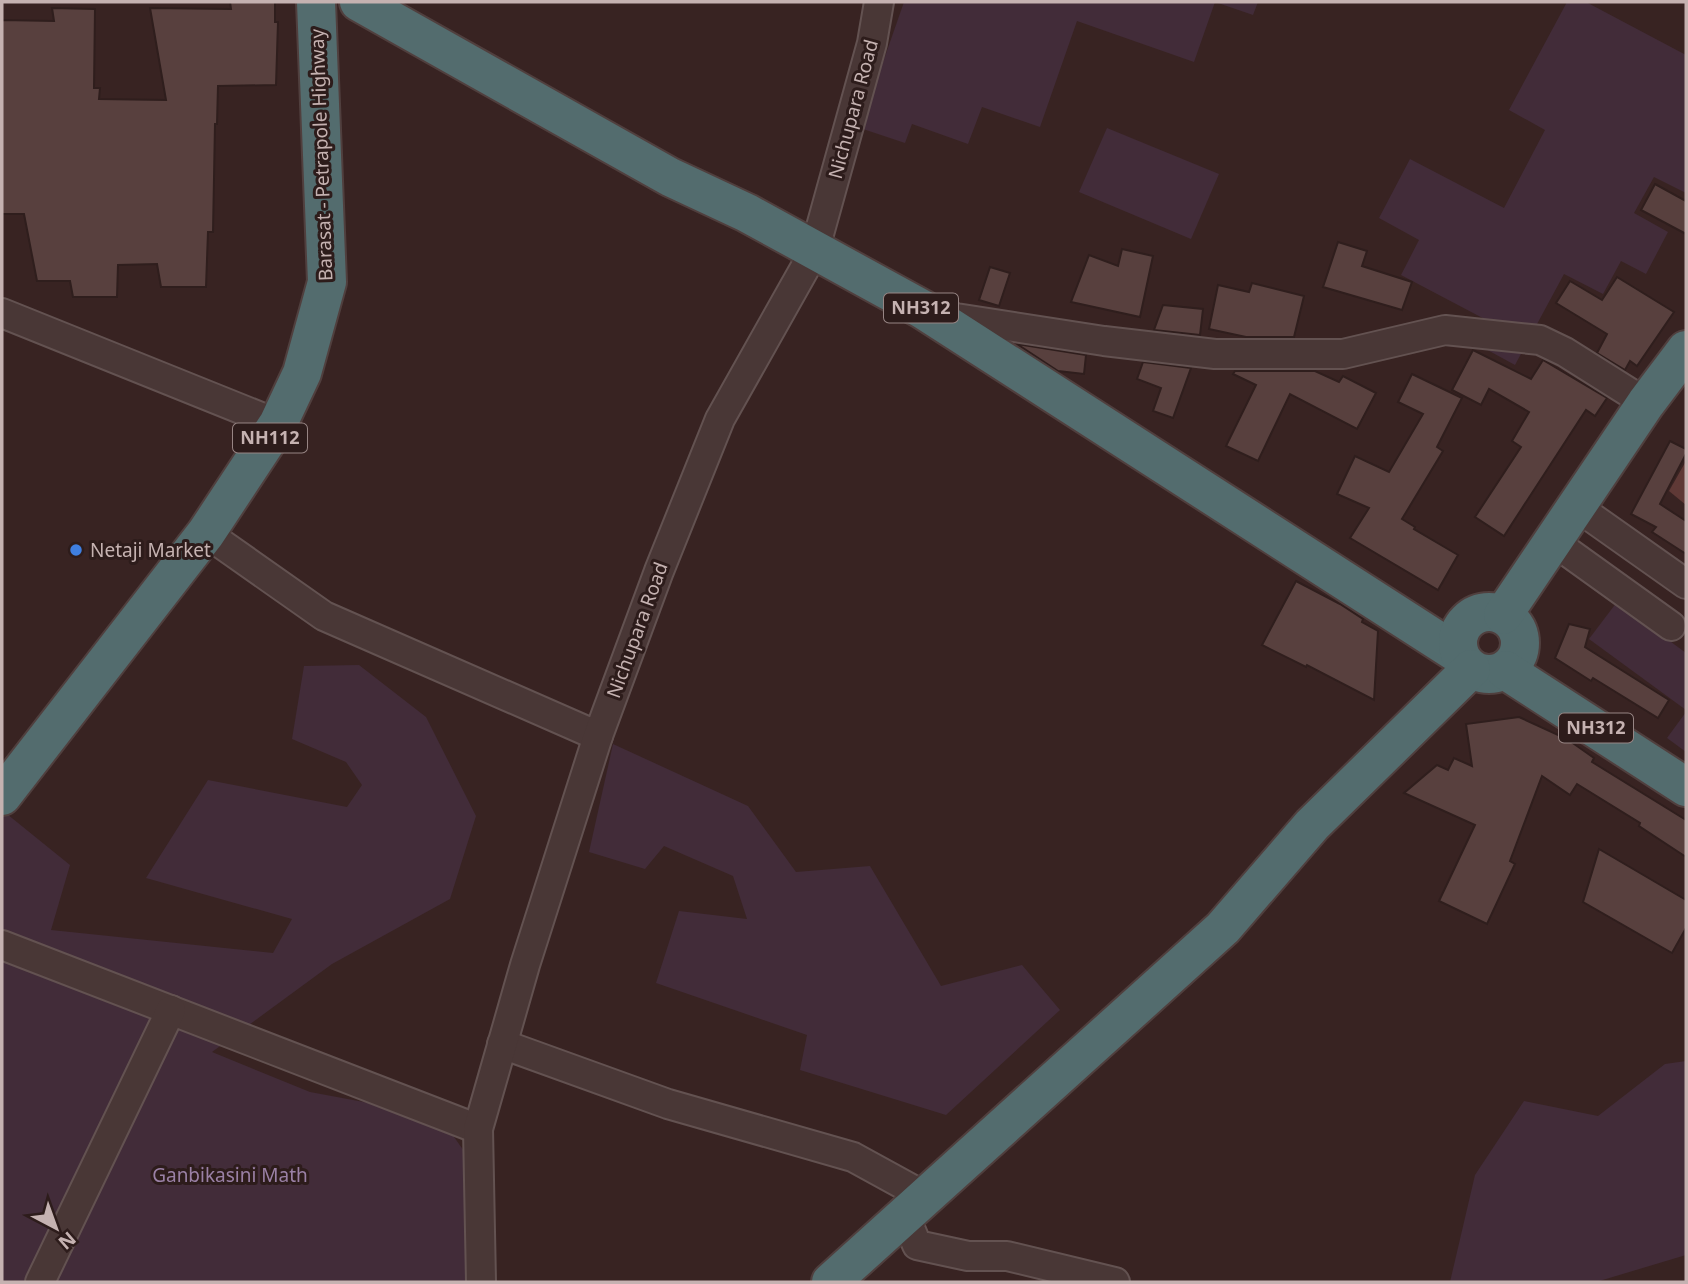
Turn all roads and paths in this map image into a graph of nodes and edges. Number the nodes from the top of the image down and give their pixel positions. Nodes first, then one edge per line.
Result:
1 (316, 2) edge
2 (359, 2) edge
3 (879, 2) edge
4 (814, 252) junction
5 (922, 309) junction
6 (2, 313) edge
7 (1686, 350) edge
8 (1646, 403) junction
9 (278, 424) junction
10 (1577, 507) junction
11 (205, 533) junction
12 (1554, 542) junction
13 (1686, 584) edge
14 (1503, 615) junction
15 (1671, 626) dead end
16 (1479, 664) junction
17 (598, 736) junction
18 (1686, 787) edge
19 (2, 796) edge
20 (2, 945) edge
21 (171, 1010) junction
22 (502, 1044) junction
23 (478, 1129) junction
24 (916, 1206) junction
25 (40, 1282) edge
26 (481, 1282) edge
27 (831, 1282) edge
28 (1115, 1282) edge

1 - 9 highway, Barasat - Petrapole Highway / NH112
2 - 4 highway, NH312
3 - 4 street, Nichupara Road
4 - 5 highway, NH312
4 - 17 street, Nichupara Road
5 - 8 street
5 - 16 highway, NH312
6 - 9 street
7 - 8 highway
8 - 10 highway
9 - 11 highway, Barasat - Petrapole Highway / NH112
10 - 12 highway
10 - 13 street
11 - 17 street
11 - 19 highway, Barasat - Petrapole Highway / NH112
12 - 14 highway
12 - 15 street
14 - 16 highway
14 - 16 highway
16 - 18 highway, NH312
16 - 24 highway
17 - 22 street, Nichupara Road
20 - 21 street
21 - 23 street
21 - 25 street
22 - 23 street, Nichupara Road
22 - 24 street
23 - 26 street, Nichupara Road
24 - 27 highway
24 - 28 street

